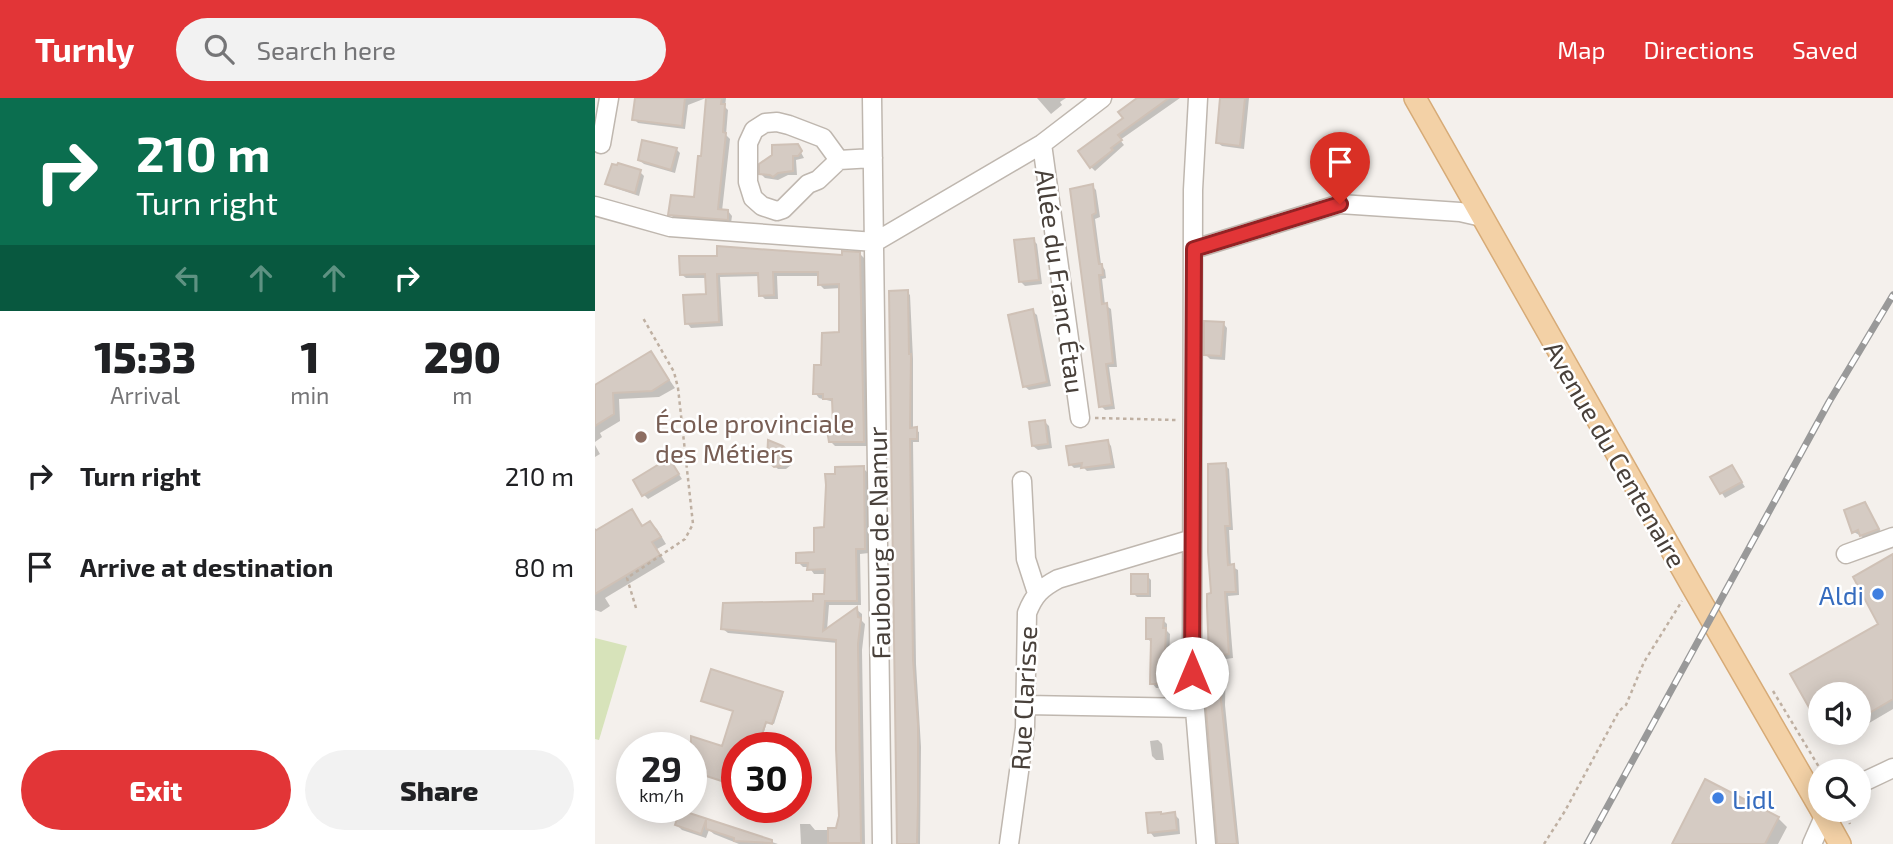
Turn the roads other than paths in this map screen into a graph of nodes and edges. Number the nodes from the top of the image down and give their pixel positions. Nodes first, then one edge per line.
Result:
1 (609, 98) edge
2 (872, 98) edge
3 (1103, 98) edge
4 (1198, 98) edge
5 (1415, 98) edge
6 (601, 144) dead end
7 (1042, 144) junction
8 (873, 158) junction
9 (839, 160) junction
10 (595, 206) edge
11 (1482, 217) junction
12 (875, 242) junction
13 (1194, 249) junction
14 (1080, 418) road end
15 (1022, 481) dead end
16 (1893, 537) edge
17 (1192, 539) junction
18 (1846, 554) dead end
19 (1037, 593) junction
20 (1026, 705) junction
21 (1194, 708) junction
22 (1893, 768) edge
23 (1871, 778) edge
24 (1808, 785) edge
25 (1819, 822) edge
26 (1829, 822) edge
27 (882, 844) edge
28 (1009, 844) edge
29 (1206, 844) edge
30 (1812, 844) edge
31 (1840, 844) edge

1 - 6 street
2 - 8 street, Faubourg de Namur
3 - 7 street
4 - 13 street
5 - 11 main road, Avenue du Centenaire
7 - 12 street
7 - 14 street, Allée du Franc Étau
8 - 9 street
8 - 12 street, Faubourg de Namur
9 - 9 street
10 - 12 street
11 - 13 street
11 - 24 main road, Avenue du Centenaire
12 - 27 street, Faubourg de Namur
13 - 17 street
15 - 19 street
16 - 18 street
17 - 19 street, Rue Clarisse
17 - 21 street
19 - 20 street, Rue Clarisse
20 - 21 street
20 - 28 street, Rue Clarisse
21 - 29 street
22 - 23 street
25 - 30 street
26 - 31 main road, Avenue du Centenaire

